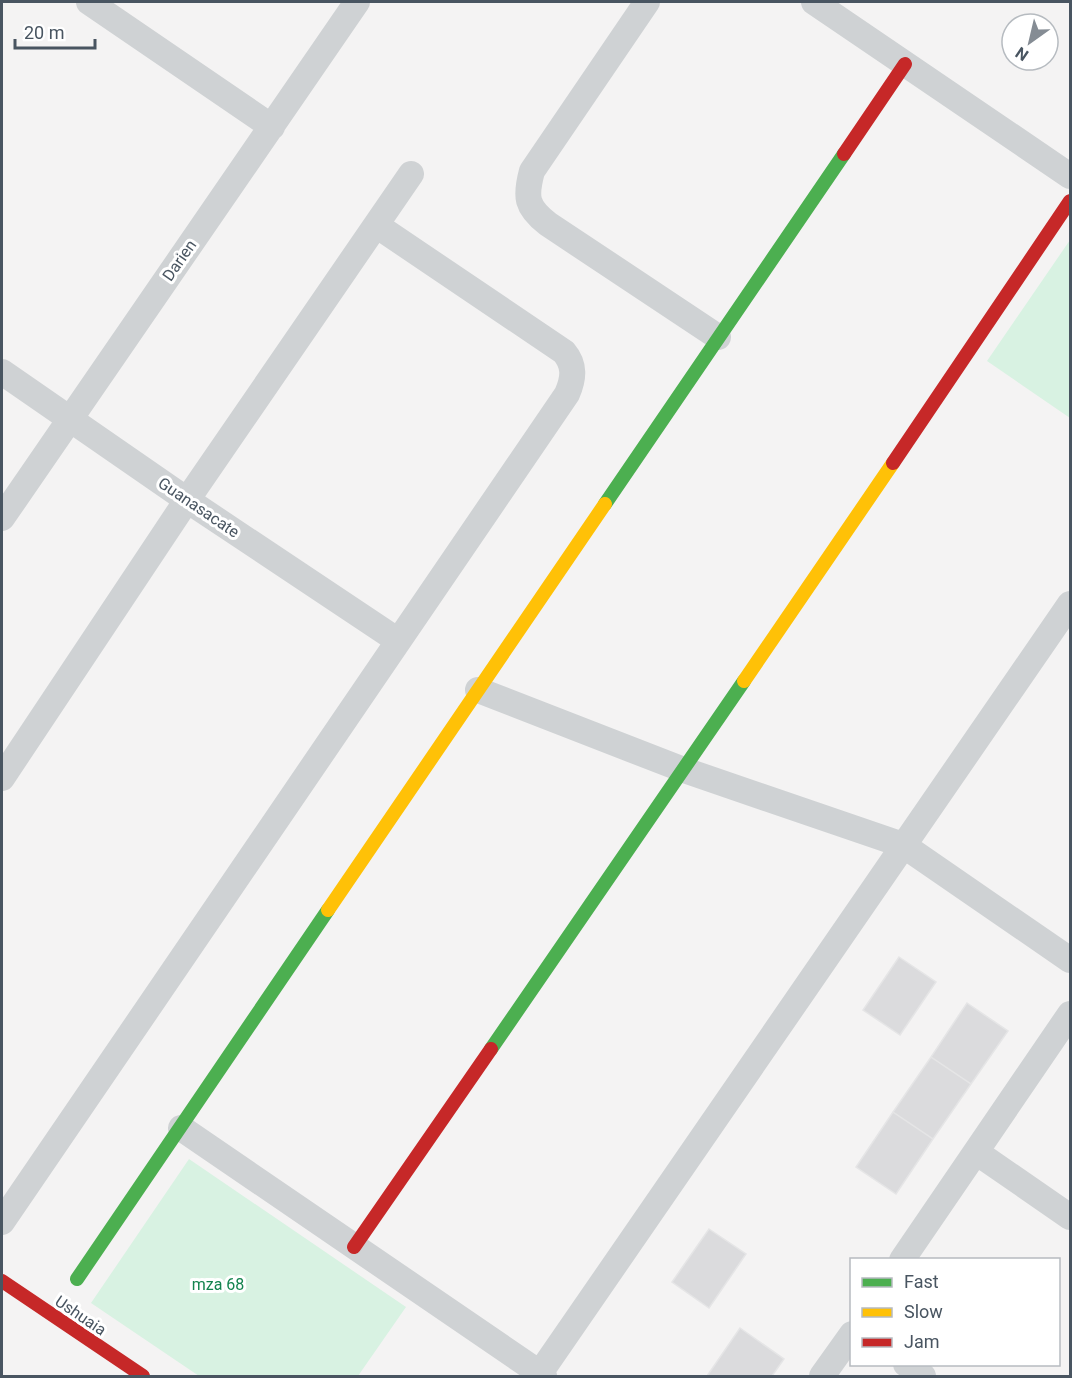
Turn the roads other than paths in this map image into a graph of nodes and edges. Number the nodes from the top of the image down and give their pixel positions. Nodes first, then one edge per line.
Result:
1 (88, 2) edge
2 (357, 2) edge
3 (648, 2) edge
4 (814, 2) edge
5 (905, 64) junction
6 (272, 127) junction
7 (411, 174) dead end
8 (1071, 176) edge
9 (1071, 201) edge
10 (376, 225) junction
11 (718, 337) junction
12 (2, 372) edge
13 (69, 418) junction
14 (187, 500) junction
15 (2, 518) edge
16 (1071, 604) edge
17 (397, 640) junction
18 (478, 690) junction
19 (684, 770) junction
20 (2, 778) edge
21 (903, 845) junction
22 (1071, 960) edge
23 (1071, 1014) edge
24 (181, 1128) junction
25 (976, 1152) junction
26 (1071, 1217) edge
27 (2, 1222) edge
28 (354, 1247) junction
29 (903, 1258) edge
30 (77, 1279) dead end
31 (2, 1281) edge
32 (850, 1337) edge
33 (907, 1366) edge
34 (541, 1376) edge
35 (143, 1377) edge
36 (822, 1377) edge
37 (923, 1377) edge

1 - 6 street
2 - 6 street, Darien
3 - 11 street
4 - 5 street
5 - 8 street
5 - 11 street
6 - 13 street, Darien
7 - 10 street
9 - 19 street
10 - 14 street
10 - 17 street
11 - 18 street
12 - 13 street, Guanasacate
13 - 14 street, Guanasacate
13 - 15 street, Darien
14 - 17 street, Guanasacate
14 - 20 street
16 - 21 street
17 - 27 street
18 - 19 street
18 - 24 street
19 - 21 street
19 - 28 street
21 - 22 street
21 - 34 street
23 - 25 street
24 - 28 street
24 - 30 street
25 - 26 street
25 - 29 street
28 - 34 street
31 - 35 street, Ushuaia
32 - 36 street
33 - 37 street

